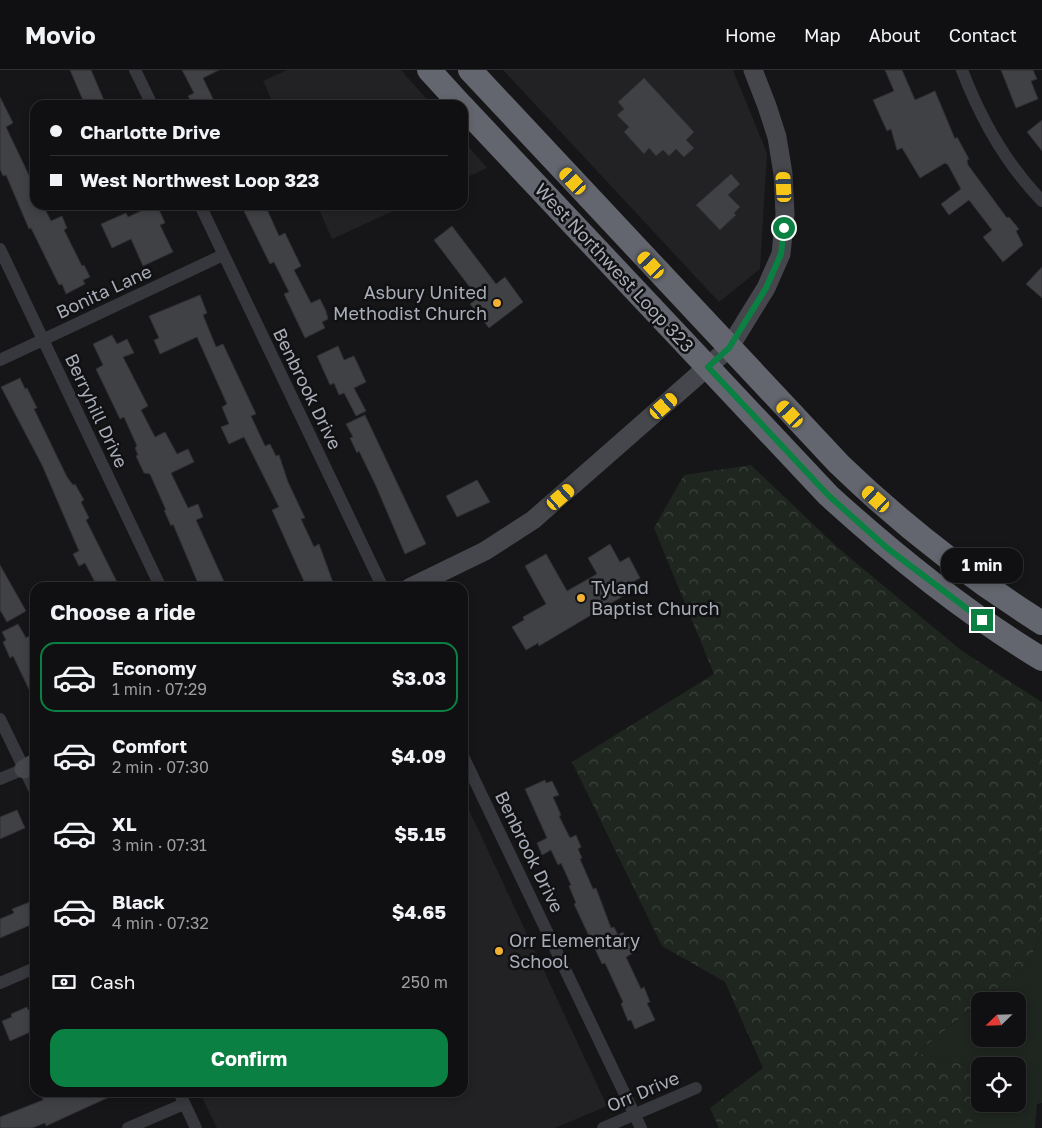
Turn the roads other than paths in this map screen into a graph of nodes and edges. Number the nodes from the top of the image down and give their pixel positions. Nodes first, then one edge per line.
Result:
1 (135, 70) edge
2 (429, 70) edge
3 (470, 70) edge
4 (753, 70) edge
5 (962, 70) edge
6 (150, 100) edge
7 (456, 100) edge
8 (468, 112) edge
9 (1042, 201) edge
10 (202, 210) edge
11 (0, 249) edge
12 (224, 255) junction
13 (44, 340) junction
14 (729, 348) junction
15 (0, 360) edge
16 (708, 367) junction
17 (158, 582) edge
18 (380, 582) edge
19 (422, 582) edge
20 (1042, 623) edge
21 (1042, 659) edge
22 (0, 718) edge
23 (30, 766) edge
24 (468, 766) edge
25 (0, 779) edge
26 (30, 970) edge
27 (0, 983) edge
28 (696, 1088) dead end
29 (182, 1098) edge
30 (635, 1114) junction
31 (128, 1128) edge
32 (196, 1128) edge
33 (603, 1128) edge
34 (641, 1128) edge

1 - 6 street
2 - 7 highway, West Northwest Loop 323
3 - 14 highway, West Northwest Loop 323
4 - 14 street
5 - 9 street
8 - 16 highway, West Northwest Loop 323
10 - 12 street, Benbrook Drive
11 - 13 street, Berryhill Drive
12 - 13 street, Bonita Lane
12 - 18 street, Benbrook Drive
13 - 15 street, Bonita Lane
13 - 17 street, Berryhill Drive
14 - 16 street
14 - 20 highway, West Northwest Loop 323
16 - 19 street
16 - 21 highway, West Northwest Loop 323
22 - 23 street
23 - 25 street
24 - 30 street, Benbrook Drive
26 - 27 street
28 - 30 street, Orr Drive
29 - 31 street
29 - 32 street
30 - 33 street, Orr Drive
30 - 34 street, Benbrook Drive

